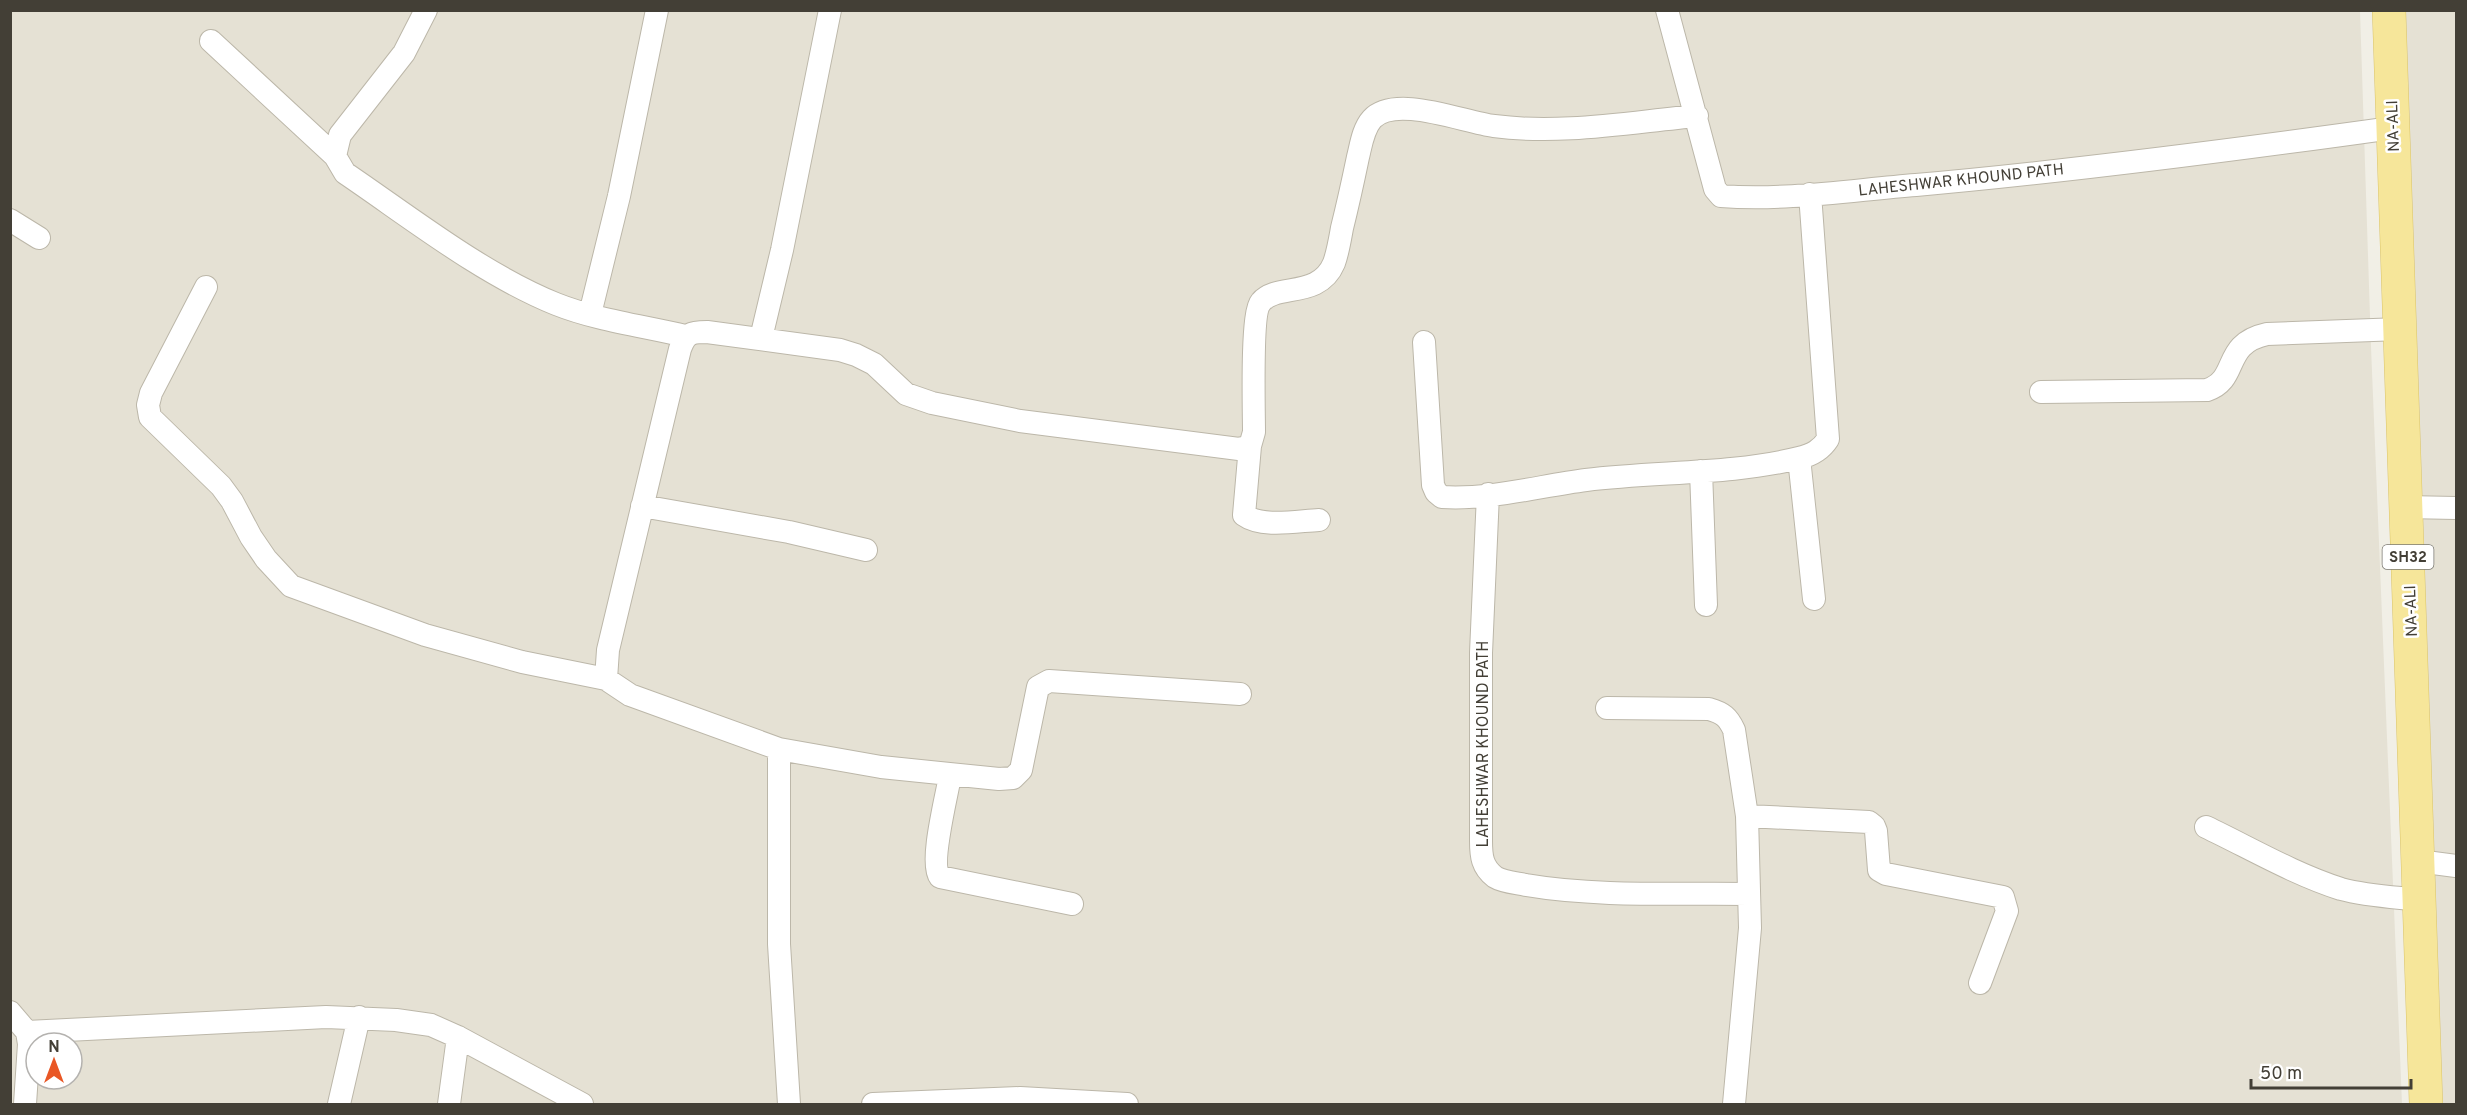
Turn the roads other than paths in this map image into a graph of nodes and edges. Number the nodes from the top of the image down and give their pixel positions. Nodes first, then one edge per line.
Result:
1 (426, 10) edge
2 (657, 10) edge
3 (830, 10) edge
4 (1667, 10) edge
5 (2389, 10) edge
6 (211, 40) dead end
7 (1697, 116) junction
8 (2392, 128) junction
9 (335, 156) junction
10 (1810, 194) junction
11 (10, 220) edge
12 (39, 238) dead end
13 (206, 287) dead end
14 (590, 314) junction
15 (2400, 330) junction
16 (685, 336) junction
17 (761, 338) junction
18 (1424, 342) dead end
19 (2041, 392) dead end
20 (1250, 446) junction
21 (1799, 458) junction
22 (1701, 471) junction
23 (1488, 494) junction
24 (642, 506) junction
25 (2405, 507) junction
26 (2457, 508) edge
27 (1319, 520) dead end
28 (866, 550) dead end
29 (1814, 598) dead end
30 (1706, 604) dead end
31 (606, 679) junction
32 (1240, 694) dead end
33 (1607, 708) dead end
34 (779, 749) junction
35 (950, 776) junction
36 (1747, 816) junction
37 (2206, 827) dead end
38 (2418, 861) junction
39 (2457, 866) edge
40 (1749, 894) junction
41 (2420, 900) junction
42 (1072, 904) dead end
43 (1980, 983) dead end
44 (10, 1012) edge
45 (359, 1017) junction
46 (26, 1031) edge
47 (49, 1031) edge
48 (458, 1036) junction
49 (1020, 1101) edge
50 (339, 1104) edge
51 (449, 1104) edge
52 (582, 1104) edge
53 (789, 1104) edge
54 (873, 1104) edge
55 (1127, 1104) edge
56 (1734, 1104) edge
57 (2426, 1104) edge

1 - 9 street
2 - 14 street
3 - 17 street
4 - 7 street
5 - 8 main road, NA-ALI / SH32
6 - 9 street
7 - 10 street, LAHESHWAR KHOUND PATH
7 - 20 street
8 - 10 street, LAHESHWAR KHOUND PATH
8 - 15 main road, NA-ALI / SH32
9 - 14 street
10 - 21 street
11 - 12 street
13 - 31 street
14 - 16 street
15 - 19 street
15 - 25 main road, NA-ALI / SH32
16 - 17 street
16 - 24 street
17 - 20 street
18 - 23 street
20 - 27 street
21 - 22 street
21 - 29 street
22 - 23 street
22 - 30 street
23 - 40 street, LAHESHWAR KHOUND PATH
24 - 28 street
24 - 31 street
25 - 26 street
25 - 38 main road, NA-ALI / SH32
31 - 34 street
32 - 35 street
33 - 36 street
34 - 35 street
34 - 53 street
35 - 42 street
36 - 40 street
36 - 43 street
37 - 41 street
38 - 39 street
38 - 41 main road, NA-ALI / SH32
40 - 56 street
41 - 57 main road, NA-ALI / SH32
44 - 46 street
45 - 47 street
45 - 48 street
45 - 50 street
48 - 51 street
48 - 52 street
49 - 54 street
49 - 55 street

